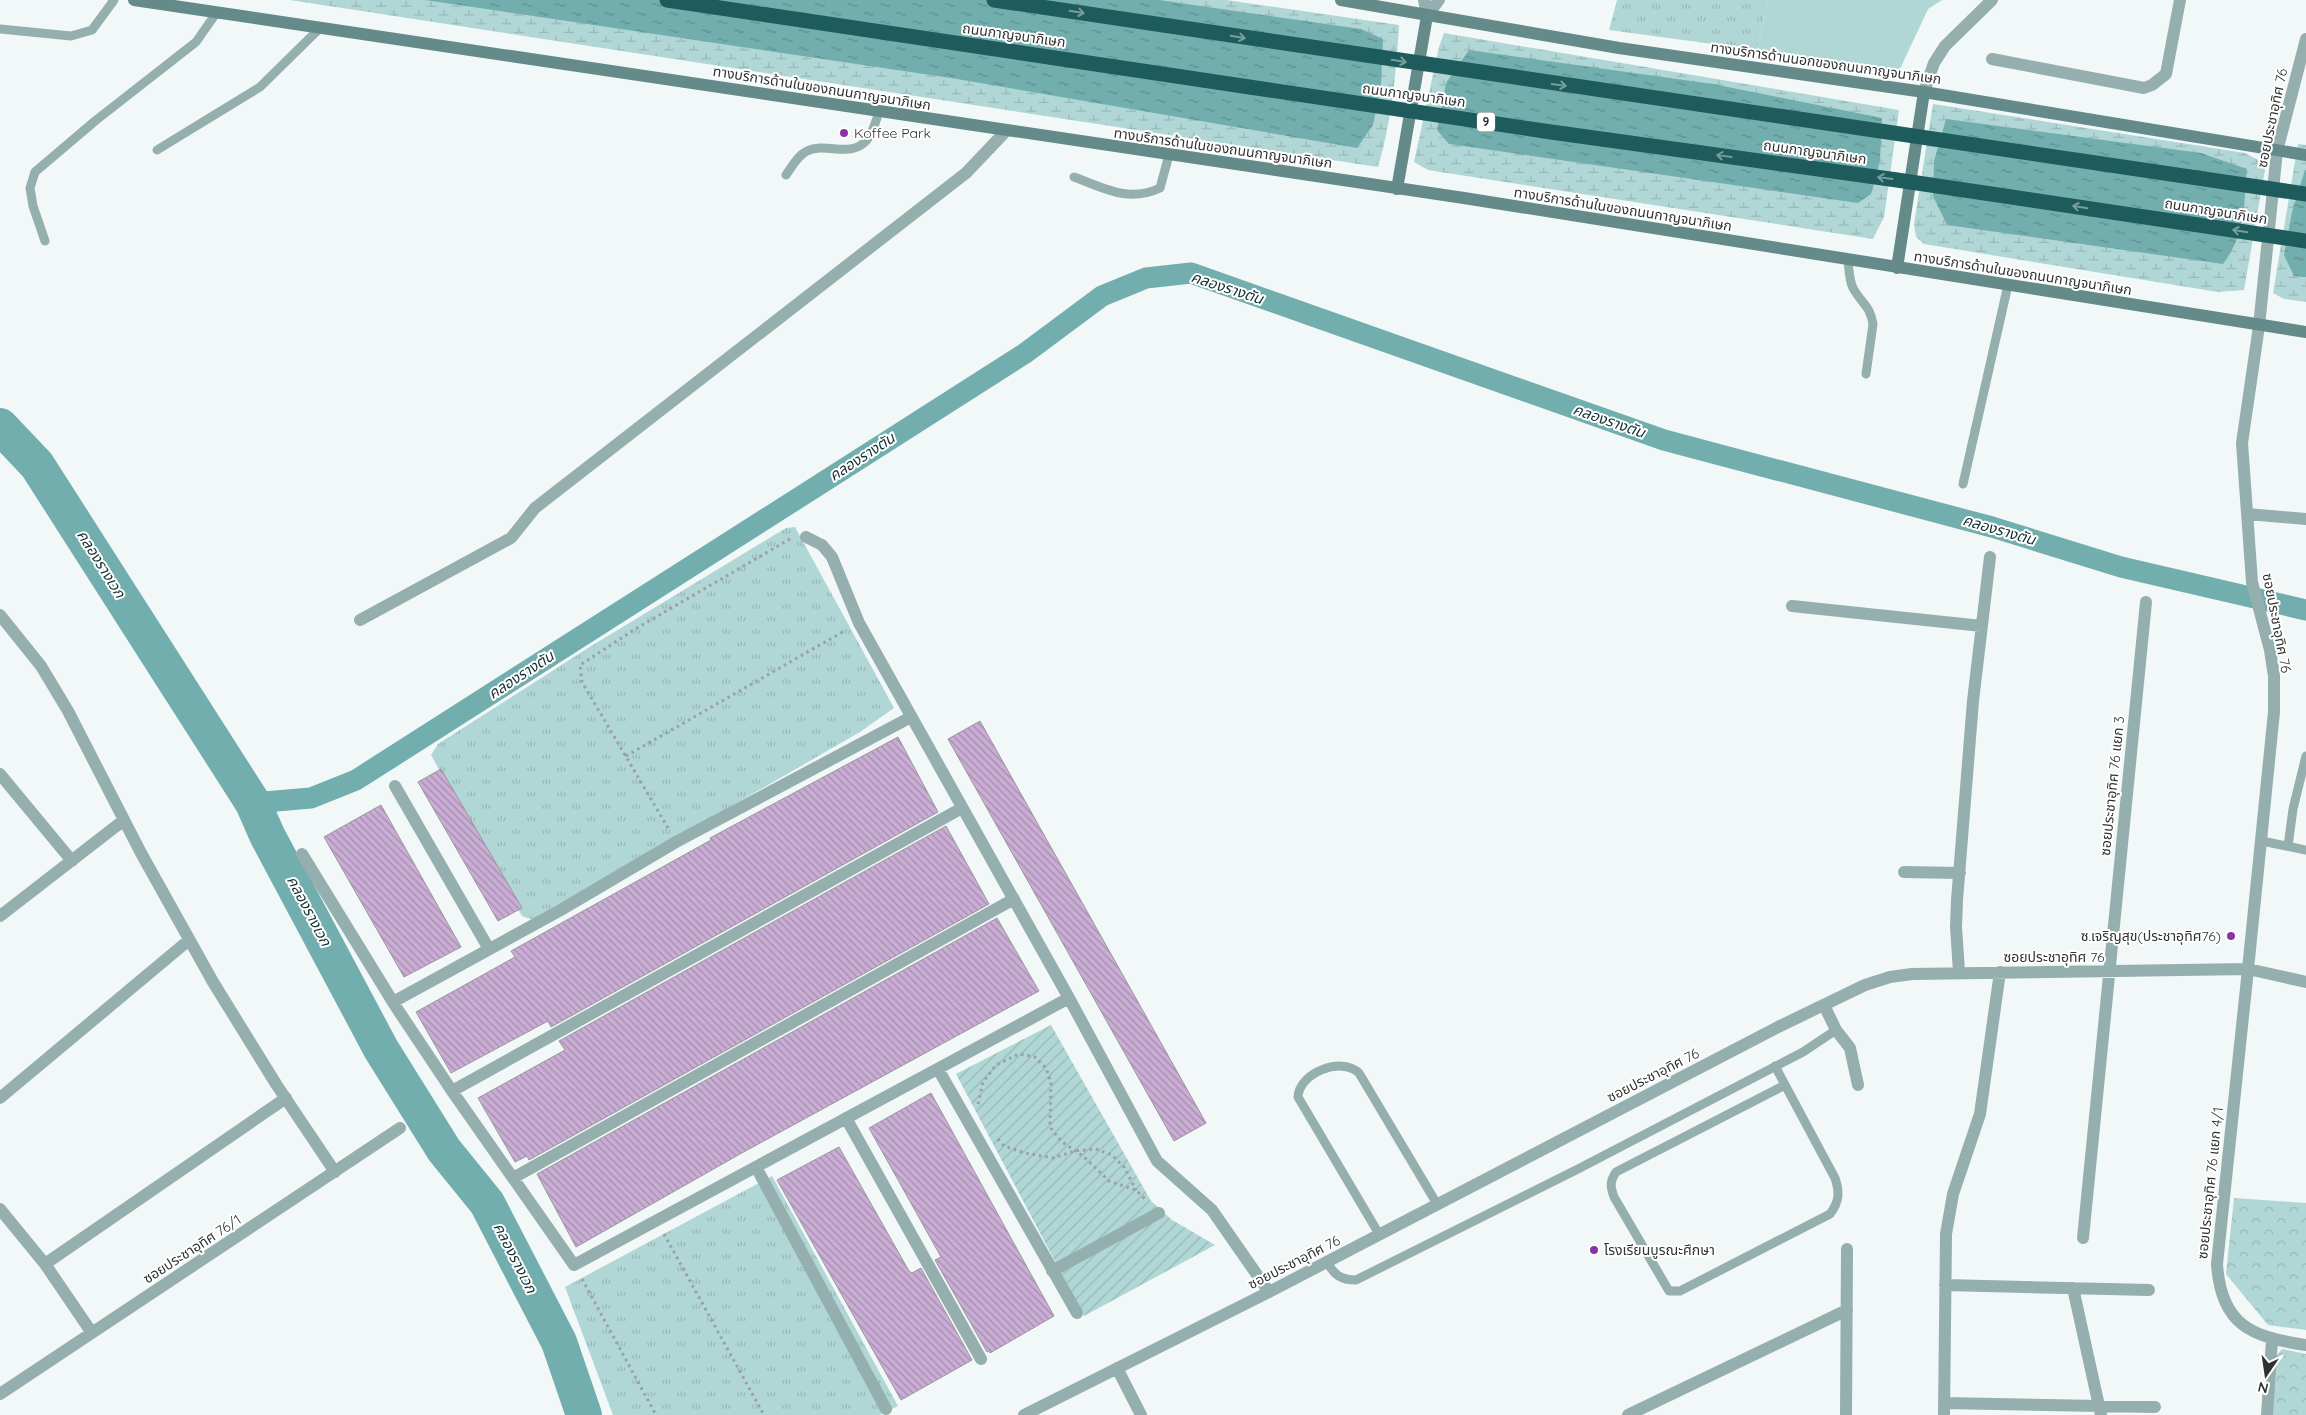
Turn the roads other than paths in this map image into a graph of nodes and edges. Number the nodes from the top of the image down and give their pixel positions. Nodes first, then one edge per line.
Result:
1 (114, 0) edge
2 (134, 0) edge
3 (667, 0) edge
4 (994, 0) edge
5 (1341, 0) edge
6 (1424, 0) edge
7 (1439, 0) edge
8 (1992, 0) edge
9 (2180, 0) edge
10 (217, 12) junction
11 (1427, 16) junction
12 (320, 28) junction
13 (0, 29) edge
14 (2306, 39) edge
15 (1992, 59) dead end
16 (1924, 92) junction
17 (879, 112) junction
18 (1006, 131) junction
19 (157, 150) dead end
20 (2277, 151) junction
21 (1168, 155) junction
22 (2306, 155) edge
23 (786, 175) dead end
24 (1074, 177) dead end
25 (1397, 189) junction
26 (2306, 194) edge
27 (45, 241) dead end
28 (2306, 241) edge
29 (1848, 260) junction
30 (1897, 268) junction
31 (2008, 285) junction
32 (2259, 326) junction
33 (2306, 332) edge
34 (1866, 374) dead end
35 (1963, 484) dead end
36 (2247, 514) junction
37 (2306, 519) edge
38 (806, 537) road end
39 (1990, 557) dead end
40 (2146, 602) dead end
41 (1792, 606) dead end
42 (0, 614) edge
43 (360, 620) dead end
44 (1982, 626) junction
45 (911, 717) junction
46 (2306, 756) edge
47 (0, 774) edge
48 (395, 786) dead end
49 (962, 808) junction
50 (124, 820) junction
51 (2262, 841) junction
52 (2288, 846) junction
53 (2306, 850) edge
54 (302, 854) dead end
55 (72, 861) junction
56 (1904, 872) dead end
57 (1960, 873) junction
58 (1014, 899) junction
59 (0, 916) edge
60 (190, 940) junction
61 (489, 949) junction
62 (2248, 969) junction
63 (1959, 972) junction
64 (2000, 972) junction
65 (2109, 972) junction
66 (2306, 982) edge
67 (1069, 998) junction
68 (393, 1002) junction
69 (1824, 1006) junction
70 (1836, 1030) junction
71 (1775, 1066) junction
72 (938, 1069) junction
73 (1785, 1085) junction
74 (1858, 1085) dead end
75 (452, 1091) junction
76 (0, 1098) edge
77 (286, 1098) junction
78 (846, 1118) junction
79 (400, 1128) dead end
80 (756, 1167) junction
81 (336, 1172) junction
82 (514, 1178) junction
83 (1437, 1204) junction
84 (0, 1209) edge
85 (1159, 1213) road end
86 (1379, 1234) junction
87 (2083, 1238) dead end
88 (1847, 1250) dead end
89 (1327, 1262) junction
90 (45, 1264) junction
91 (1052, 1271) junction
92 (1945, 1285) junction
93 (2073, 1288) junction
94 (2149, 1290) dead end
95 (1268, 1292) junction
96 (1847, 1310) junction
97 (1077, 1313) dead end
98 (92, 1333) junction
99 (2272, 1340) junction
100 (2306, 1345) edge
101 (981, 1359) dead end
102 (1117, 1368) junction
103 (0, 1394) edge
104 (2155, 1407) dead end
105 (886, 1409) dead end
106 (1944, 1409) edge
107 (2101, 1411) edge
108 (1024, 1415) edge
109 (1141, 1415) edge
110 (1628, 1415) edge
111 (1846, 1415) edge
112 (2267, 1415) edge

1 - 13 lane
2 - 10 main road, ทางบริการด้านในของถนนกาญจนาภิเษก
28 -> 3 highway, ถนนกาญจนาภิเษก / 9, bridge
4 -> 26 highway, bridge
5 - 11 main road, ทางบริการด้านนอกของถนนกาญจนาภิเษก
6 - 11 street
7 - 11 street
8 - 16 street
9 - 15 street
10 - 12 main road, ทางบริการด้านในของถนนกาญจนาภิเษก
10 - 27 lane
11 - 16 main road, ทางบริการด้านนอกของถนนกาญจนาภิเษก
11 - 25 main road
12 - 17 main road, ทางบริการด้านในของถนนกาญจนาภิเษก
12 - 19 lane
14 - 20 street, ซอยประชาอุทิศ 76
16 - 20 main road, ทางบริการด้านนอกของถนนกาญจนาภิเษก
16 - 30 main road
17 - 18 main road, ทางบริการด้านในของถนนกาญจนาภิเษก
17 - 23 lane
18 - 21 main road, ทางบริการด้านในของถนนกาญจนาภิเษก
18 - 43 street
20 - 22 main road, ทางบริการด้านนอกของถนนกาญจนาภิเษก
20 - 32 street, ซอยประชาอุทิศ 76
21 - 24 lane
21 - 25 main road, ทางบริการด้านในของถนนกาญจนาภิเษก
25 - 29 main road, ทางบริการด้านในของถนนกาญจนาภิเษก
29 - 30 main road, ทางบริการด้านในของถนนกาญจนาภิเษก
29 - 34 lane
30 - 31 main road, ทางบริการด้านในของถนนกาญจนาภิเษก
31 - 32 main road, ทางบริการด้านในของถนนกาญจนาภิเษก
31 - 35 lane
32 - 33 main road, ทางบริการด้านในของถนนกาญจนาภิเษก
32 - 36 street, ซอยประชาอุทิศ 76
36 - 37 street
36 - 51 street, ซอยประชาอุทิศ 76
38 - 45 street
39 - 44 street
40 - 65 street, ซอยประชาอุทิศ 76 แยก 3
41 - 44 street
42 - 50 street
44 - 57 street
45 - 49 street
45 - 61 street
46 - 52 lane
47 - 55 street
48 - 61 street
49 - 58 street
49 - 75 street
50 - 55 street
50 - 60 street
51 - 52 lane
51 - 62 street, ซอยประชาอุทิศ 76
52 - 53 lane
54 - 68 street
55 - 59 street
56 - 57 street
57 - 63 street
58 - 67 street
58 - 82 street
60 - 76 street
60 - 77 street
61 - 68 street
62 - 65 street, ซอยประชาอุทิศ 76
62 - 66 street
62 - 99 street, ซอยประชาอุทิศ 76 แยก 4/1
63 - 64 street, ซอยประชาอุทิศ 76
63 - 69 street, ซอยประชาอุทิศ 76
64 - 65 street, ซอยประชาอุทิศ 76
64 - 92 street
65 - 87 street, ซอยประชาอุทิศ 76 แยก 3
67 - 72 street
67 - 95 street
68 - 75 street
69 - 70 street
69 - 83 street, ซอยประชาอุทิศ 76
70 - 71 lane
70 - 74 street
71 - 73 lane
71 - 89 lane
72 - 78 street
72 - 91 street
73 - 73 lane
75 - 82 street
77 - 81 street
77 - 90 street
78 - 80 street
78 - 101 street
79 - 81 street, ซอยประชาอุทิศ 76/1
80 - 82 street
80 - 105 street
81 - 98 street, ซอยประชาอุทิศ 76/1
83 - 86 street, ซอยประชาอุทิศ 76
83 - 86 lane
84 - 90 street
85 - 91 street
86 - 89 street, ซอยประชาอุทิศ 76
88 - 96 street
89 - 95 street, ซอยประชาอุทิศ 76
90 - 98 street
91 - 97 street
92 - 93 street
92 - 106 street
93 - 94 street
93 - 107 street
95 - 102 street, ซอยประชาอุทิศ 76
96 - 110 street
96 - 111 street
98 - 103 street, ซอยประชาอุทิศ 76/1
99 - 100 street, ซอยประชาอุทิศ 76 แยก 4/1
99 - 112 street
102 - 108 street, ซอยประชาอุทิศ 76
102 - 109 street
104 - 107 street
106 - 107 street

